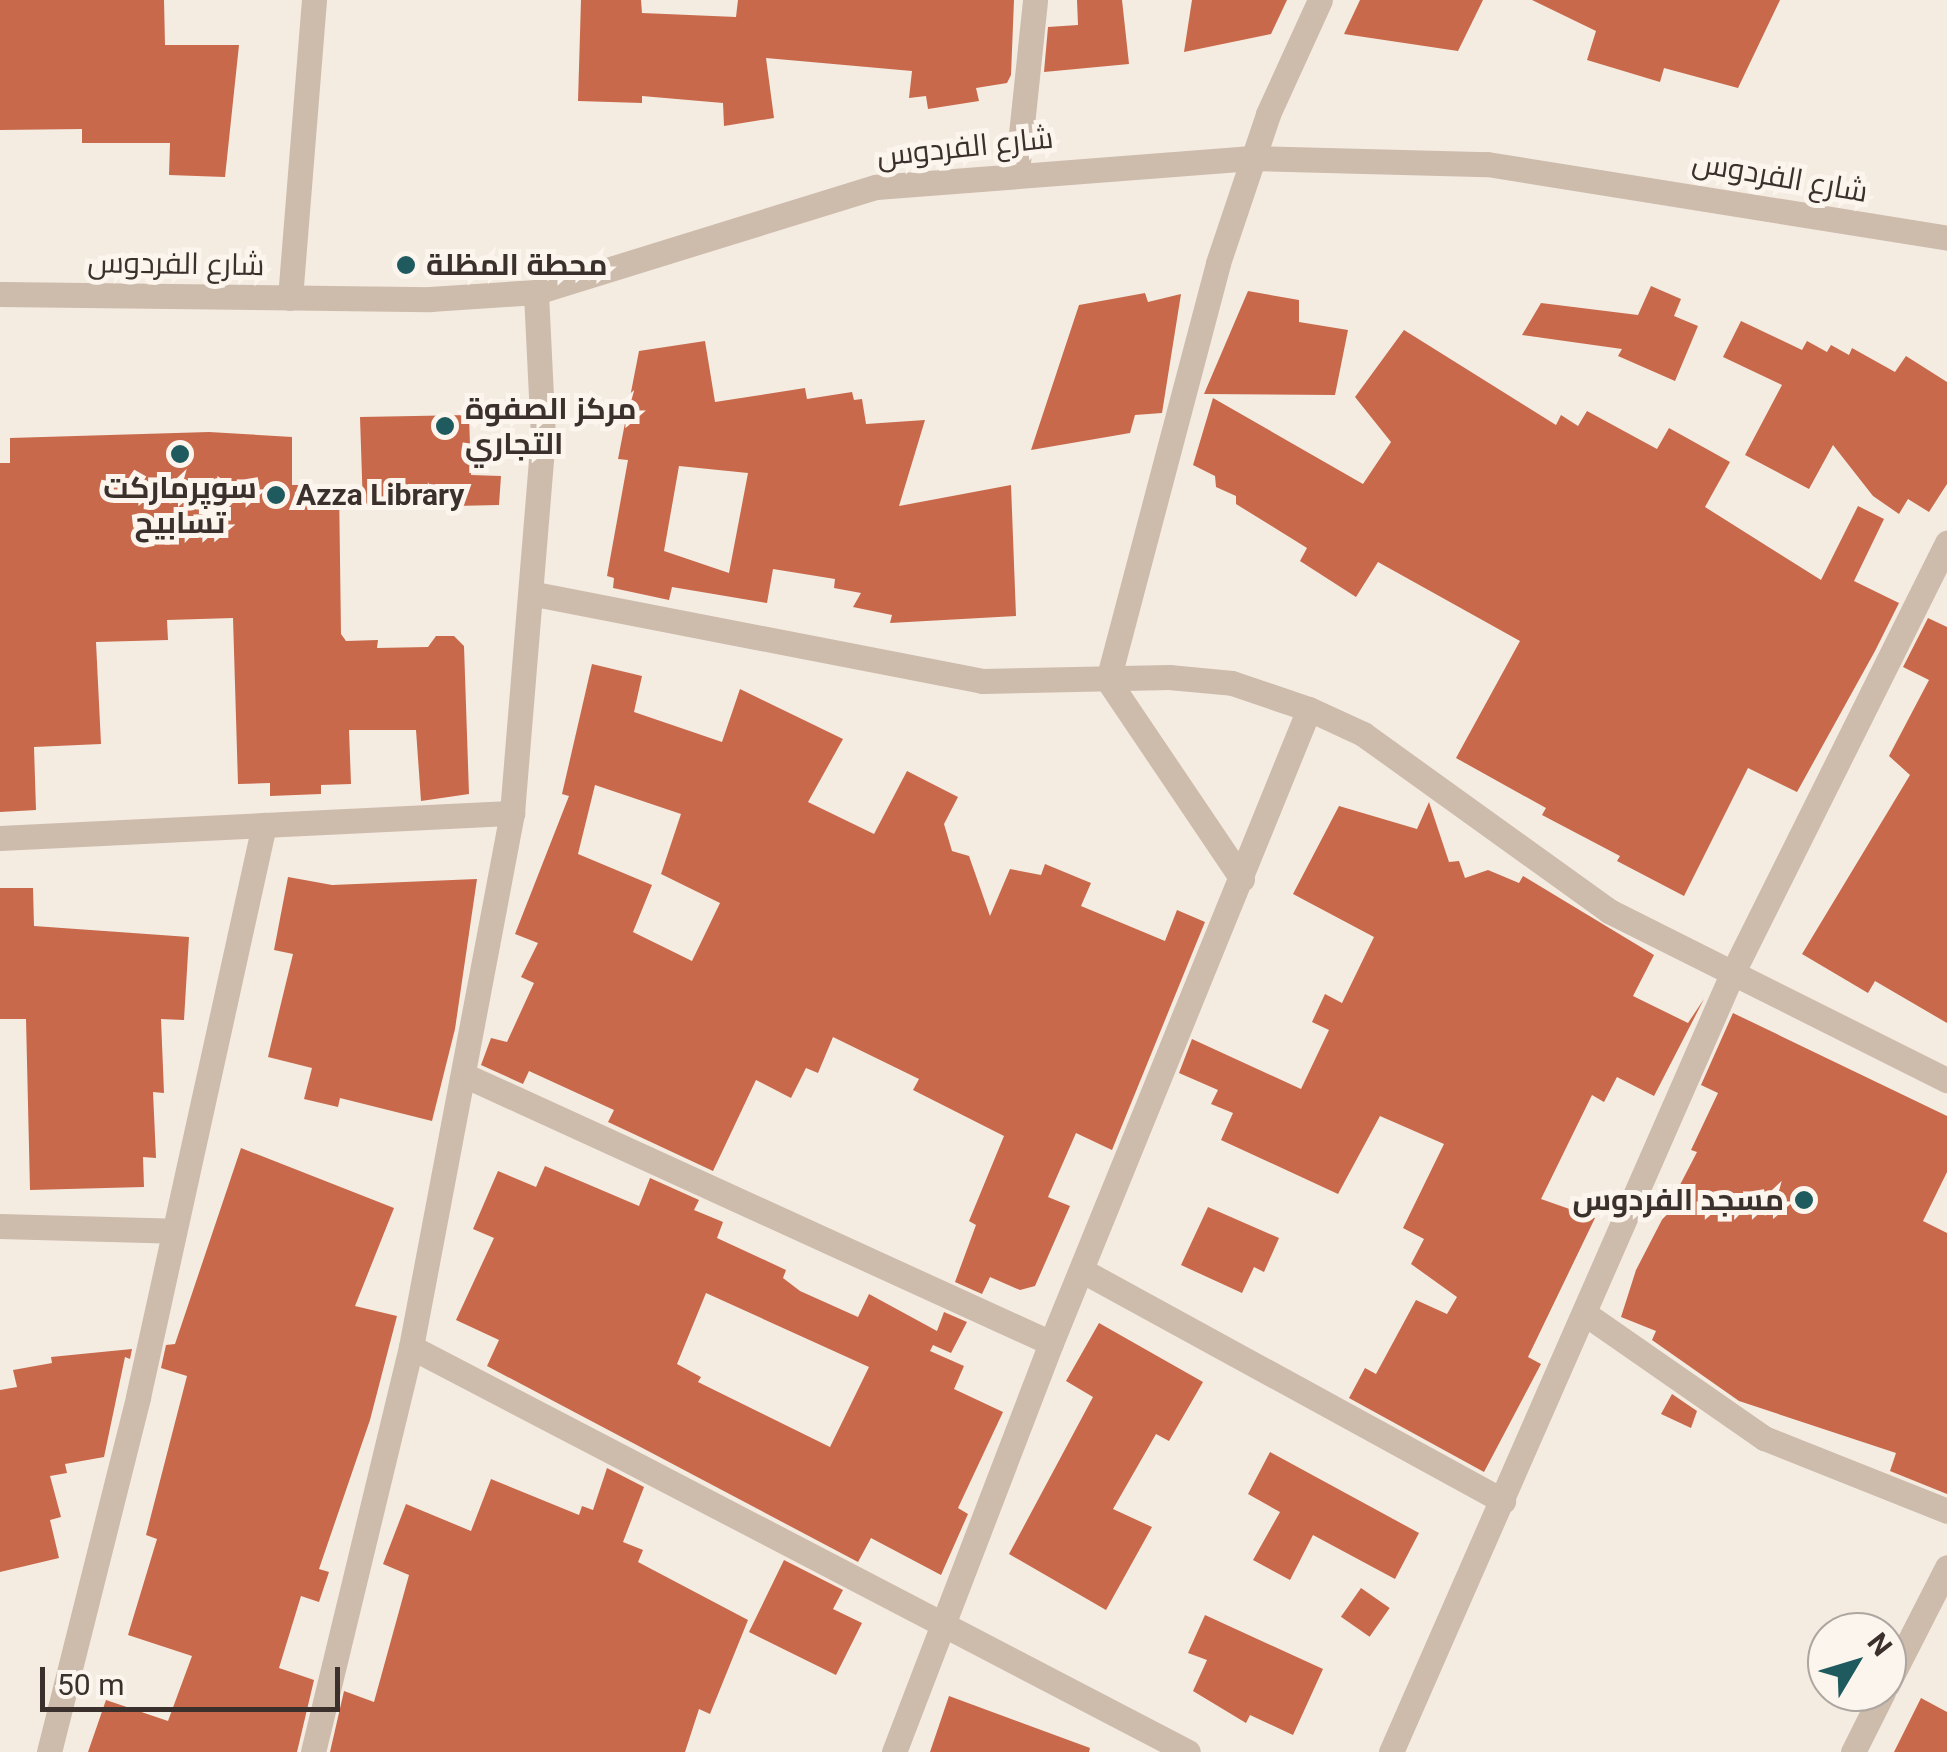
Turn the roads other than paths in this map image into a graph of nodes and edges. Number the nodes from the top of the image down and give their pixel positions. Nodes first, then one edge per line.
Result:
1 (314, 0) edge
2 (1035, 0) edge
3 (1320, 0) edge
4 (1252, 158) junction
5 (1016, 172) junction
6 (1947, 238) edge
7 (536, 292) junction
8 (0, 294) edge
9 (290, 298) junction
10 (1947, 543) edge
11 (535, 594) junction
12 (1108, 680) junction
13 (1310, 709) junction
14 (512, 812) junction
15 (264, 825) junction
16 (0, 838) edge
17 (1242, 879) junction
18 (1732, 974) junction
19 (464, 1075) junction
20 (1947, 1080) edge
21 (0, 1226) edge
22 (174, 1231) junction
23 (1082, 1271) junction
24 (1587, 1316) junction
25 (1051, 1343) junction
26 (411, 1347) junction
27 (1503, 1501) junction
28 (1947, 1511) edge
29 (1947, 1567) edge
30 (947, 1627) junction
31 (1907, 1645) edge
32 (1873, 1712) edge
33 (49, 1752) edge
34 (314, 1752) edge
35 (894, 1752) edge
36 (1188, 1752) edge
37 (1391, 1752) edge
38 (1853, 1752) edge

1 - 9 street
2 - 5 street
3 - 4 street
4 - 5 street, شارع الفردوس
4 - 6 street, شارع الفردوس
4 - 12 street
5 - 7 street, شارع الفردوس
7 - 9 street, شارع الفردوس
7 - 11 street
8 - 9 street, شارع الفردوس
10 - 18 street
11 - 12 street
11 - 14 street
12 - 13 street
12 - 17 street
13 - 17 street
13 - 18 street
14 - 15 street
14 - 19 street
15 - 16 street
15 - 22 street
17 - 23 street
18 - 20 street
18 - 24 street
19 - 25 street
19 - 26 street
21 - 22 street
22 - 33 street
23 - 25 street
23 - 27 street
24 - 27 street
24 - 28 street
25 - 30 street
26 - 30 street
26 - 34 street
27 - 37 street
29 - 31 street
30 - 35 street
30 - 36 street
32 - 38 street

